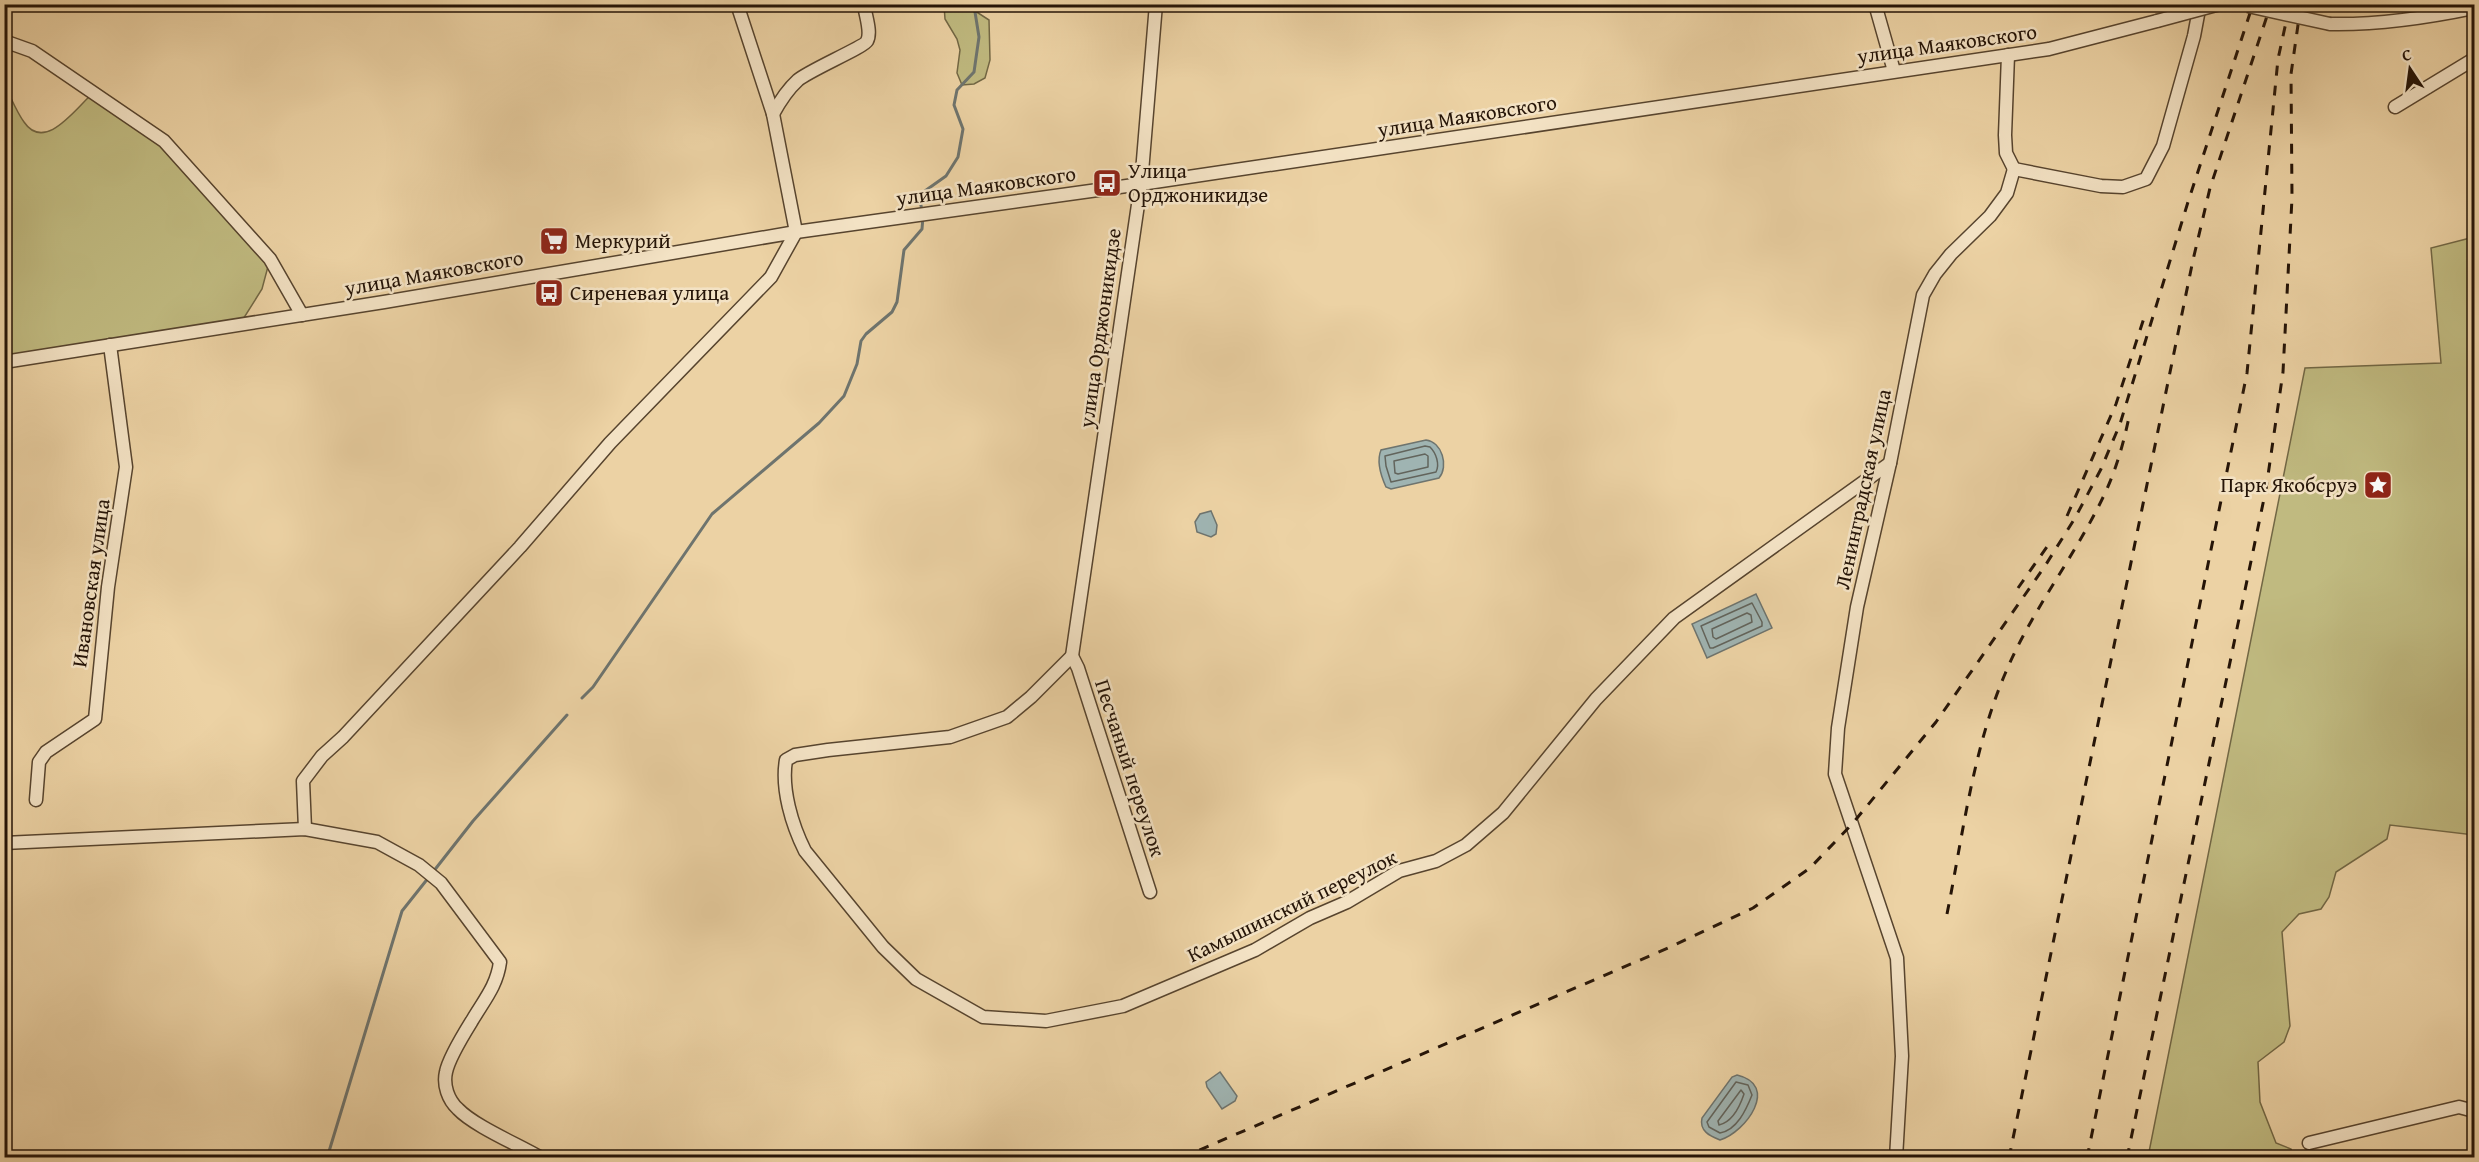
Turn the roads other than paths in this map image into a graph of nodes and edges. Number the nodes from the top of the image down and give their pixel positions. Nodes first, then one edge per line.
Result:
1 (737, 4) edge
2 (864, 4) edge
3 (1156, 4) edge
4 (1875, 4) edge
5 (2200, 4) edge
6 (2220, 4) edge
7 (2240, 4) edge
8 (2475, 8) edge
9 (4, 40) edge
10 (2008, 55) junction
11 (2475, 59) edge
12 (1894, 71) junction
13 (2395, 107) dead end
14 (773, 114) junction
15 (2014, 169) junction
16 (1141, 184) junction
17 (796, 232) junction
18 (302, 315) junction
19 (111, 345) junction
20 (4, 362) edge
21 (1890, 463) junction
22 (1072, 656) junction
23 (36, 800) dead end
24 (305, 829) junction
25 (4, 843) edge
26 (1150, 892) dead end
27 (2475, 1111) edge
28 (2309, 1143) dead end
29 (541, 1158) edge
30 (1896, 1158) edge

1 - 14 street
2 - 14 street
3 - 16 street, улица Орджоникидзе
4 - 12 street
5 - 15 street
6 - 10 street, улица Маяковского, bridge
7 - 8 street, bridge
9 - 18 street
10 - 12 street, улица Маяковского
10 - 15 street
11 - 13 street
12 - 16 street, улица Маяковского
14 - 17 street
15 - 21 street, Ленинградская улица
16 - 17 street, улица Маяковского
16 - 22 street, улица Орджоникидзе
17 - 18 street, улица Маяковского
17 - 24 street
18 - 19 street, улица Маяковского
19 - 20 street, улица Маяковского
19 - 23 street, Ивановская улица
21 - 22 street, Камышинский переулок
21 - 30 street, Ленинградская улица
22 - 26 street, Песчаный переулок
24 - 25 street
24 - 29 street
27 - 28 street

